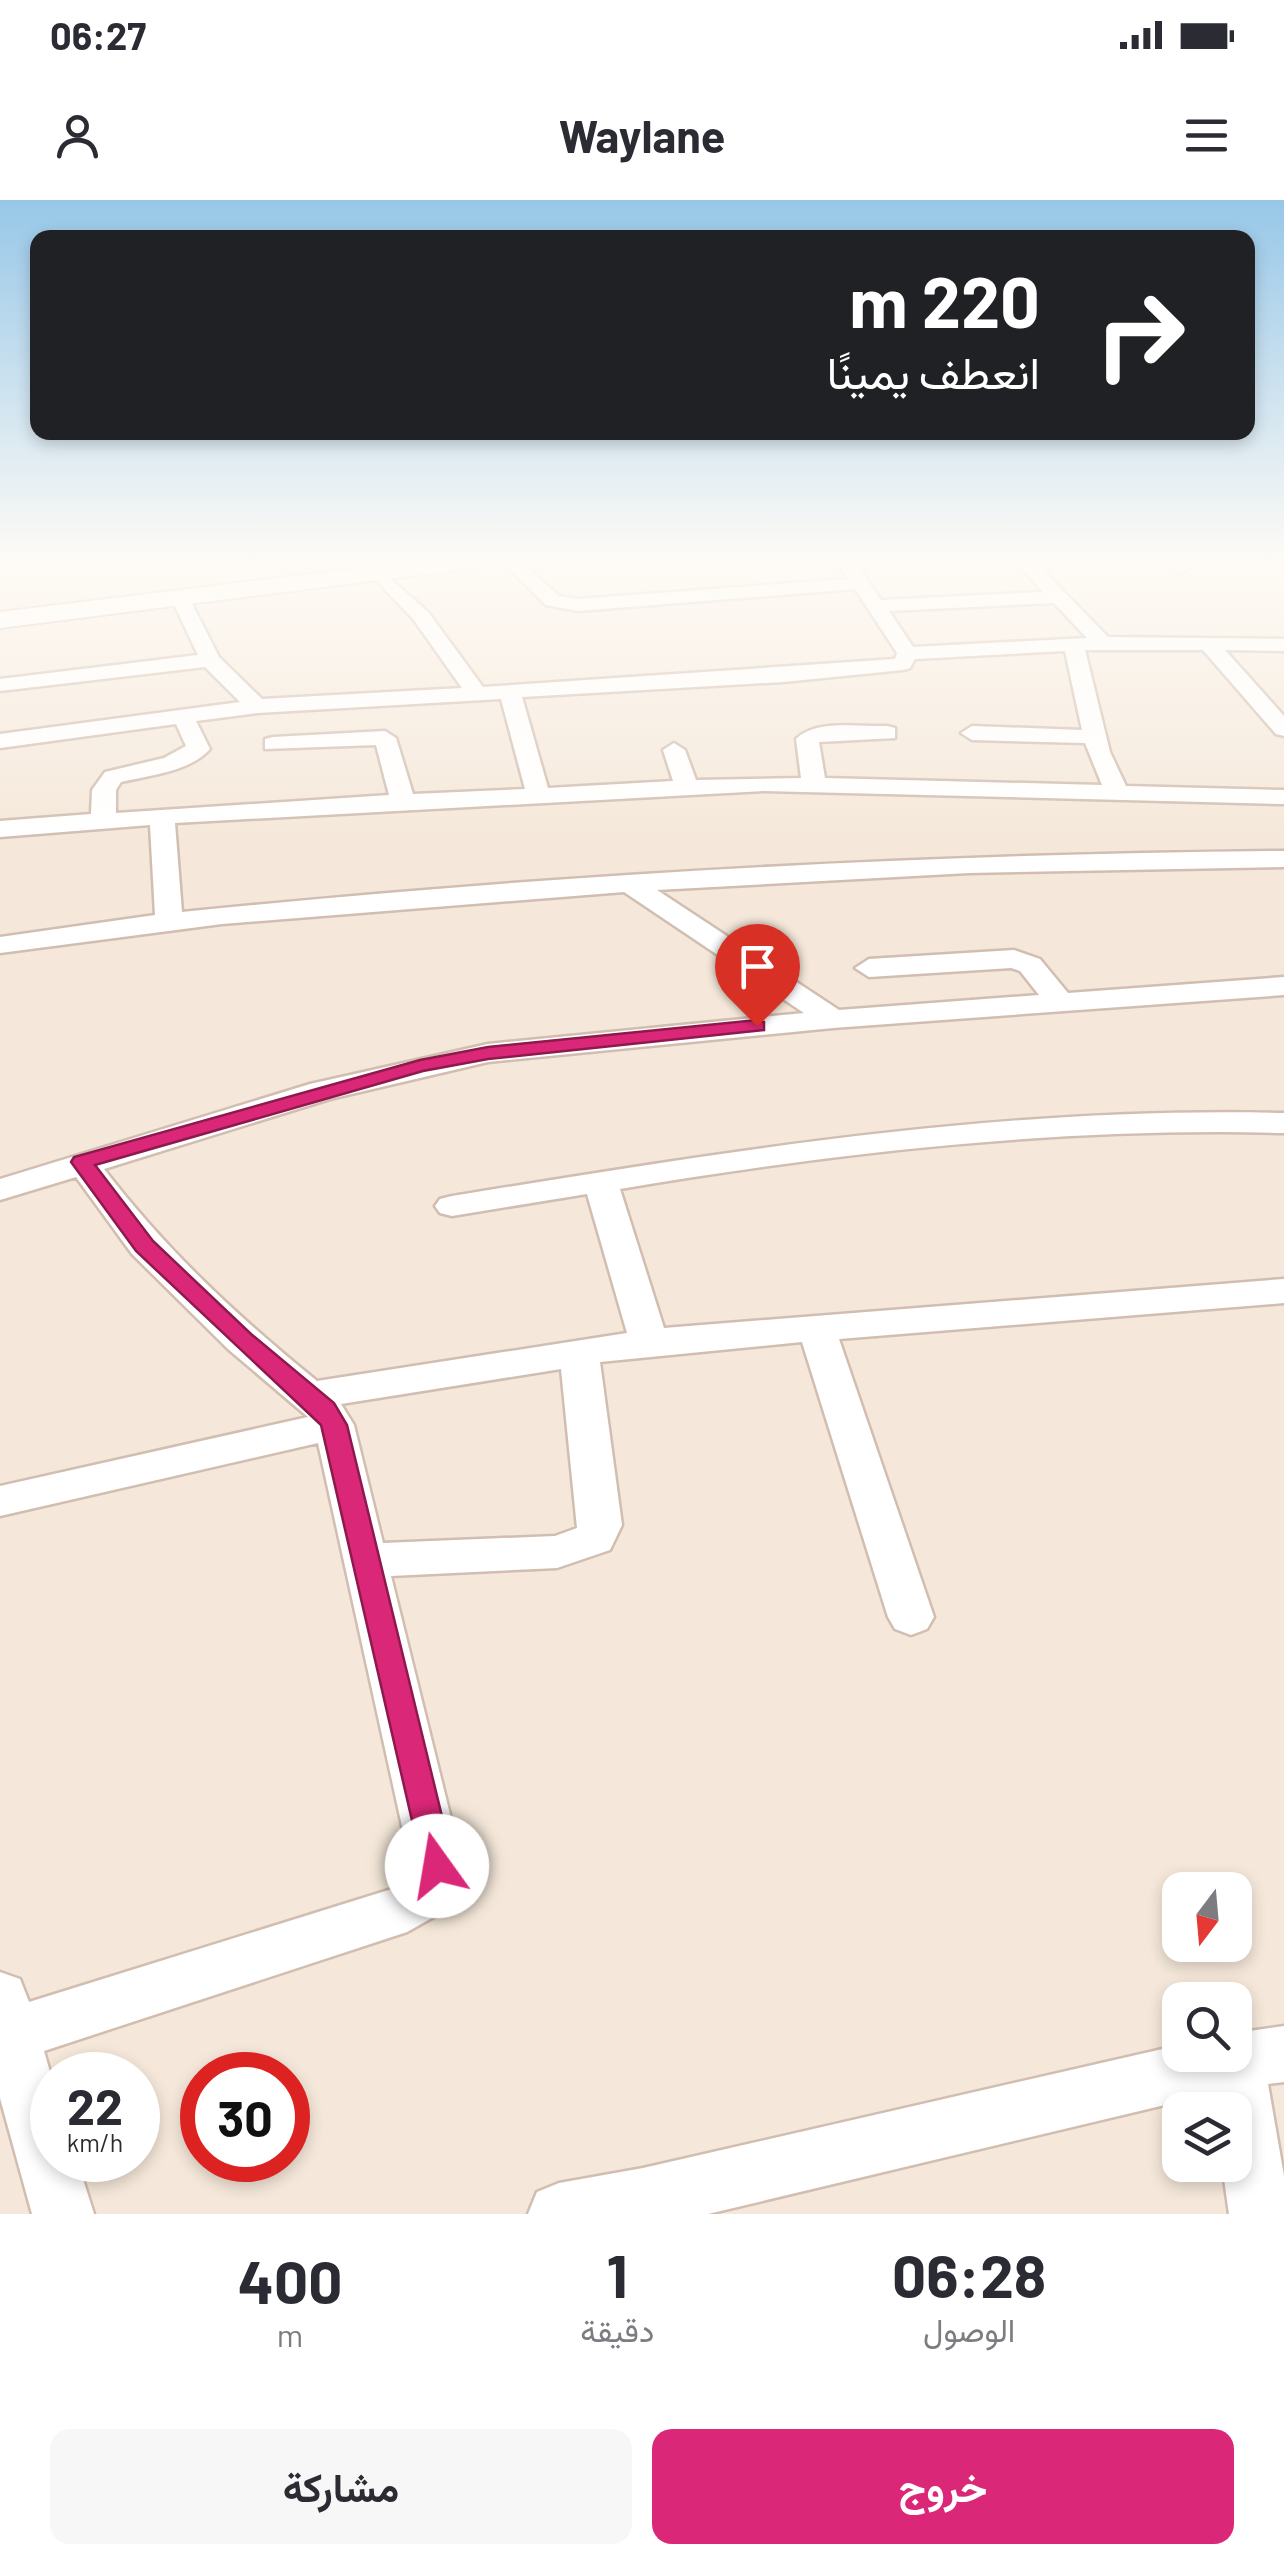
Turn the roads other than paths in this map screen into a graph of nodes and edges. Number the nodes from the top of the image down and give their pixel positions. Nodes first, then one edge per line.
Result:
1 (208, 655) edge
2 (449, 655) edge
3 (907, 655) edge
4 (1076, 655) edge
5 (1218, 655) edge
6 (210, 660) junction
7 (0, 685) edge
8 (509, 689) junction
9 (475, 690) junction
10 (258, 706) junction
11 (182, 716) junction
12 (1284, 730) edge
13 (887, 733) dead end
14 (972, 733) dead end
15 (1094, 738) junction
16 (0, 742) edge
17 (273, 744) dead end
18 (674, 750) dead end
19 (814, 785) junction
20 (686, 786) junction
21 (1117, 792) junction
22 (538, 793) junction
23 (1284, 797) edge
24 (403, 803) junction
25 (162, 816) junction
26 (102, 821) junction
27 (0, 830) edge
28 (1284, 859) edge
29 (628, 883) junction
30 (169, 921) junction
31 (0, 945) edge
32 (869, 968) dead end
33 (1284, 986) edge
34 (1060, 1002) junction
35 (833, 1018) junction
36 (1284, 1123) edge
37 (82, 1162) junction
38 (601, 1182) junction
39 (0, 1190) edge
40 (452, 1206) dead end
41 (1284, 1292) edge
42 (816, 1327) junction
43 (648, 1342) junction
44 (580, 1352) junction
45 (322, 1411) junction
46 (0, 1501) edge
47 (369, 1560) junction
48 (911, 1617) dead end
49 (6, 2017) edge
50 (1259, 2058) edge
51 (63, 2214) edge
52 (559, 2214) edge
53 (1260, 2214) edge

1 - 6 street
2 - 9 street
3 - 8 street
4 - 15 street
5 - 12 street
6 - 7 street
6 - 10 street
8 - 9 street
8 - 22 street
9 - 10 street
10 - 11 street
11 - 16 street
11 - 26 street
13 - 19 street
14 - 15 street
15 - 21 street
17 - 24 street
18 - 20 street
19 - 20 street
19 - 21 street
20 - 22 street
21 - 23 street
22 - 24 street
24 - 25 street
25 - 26 street
25 - 30 street
26 - 27 street
28 - 29 street
29 - 30 street
29 - 35 street
30 - 31 street
32 - 34 street
33 - 34 street
34 - 35 street
35 - 37 street
36 - 38 street
37 - 39 street
37 - 45 street
38 - 40 street
38 - 43 street
41 - 42 street
42 - 43 street
42 - 48 street
43 - 44 street
44 - 45 street
44 - 47 street
45 - 46 street
45 - 47 street
47 - 49 street
49 - 51 street
50 - 52 street
50 - 53 street

